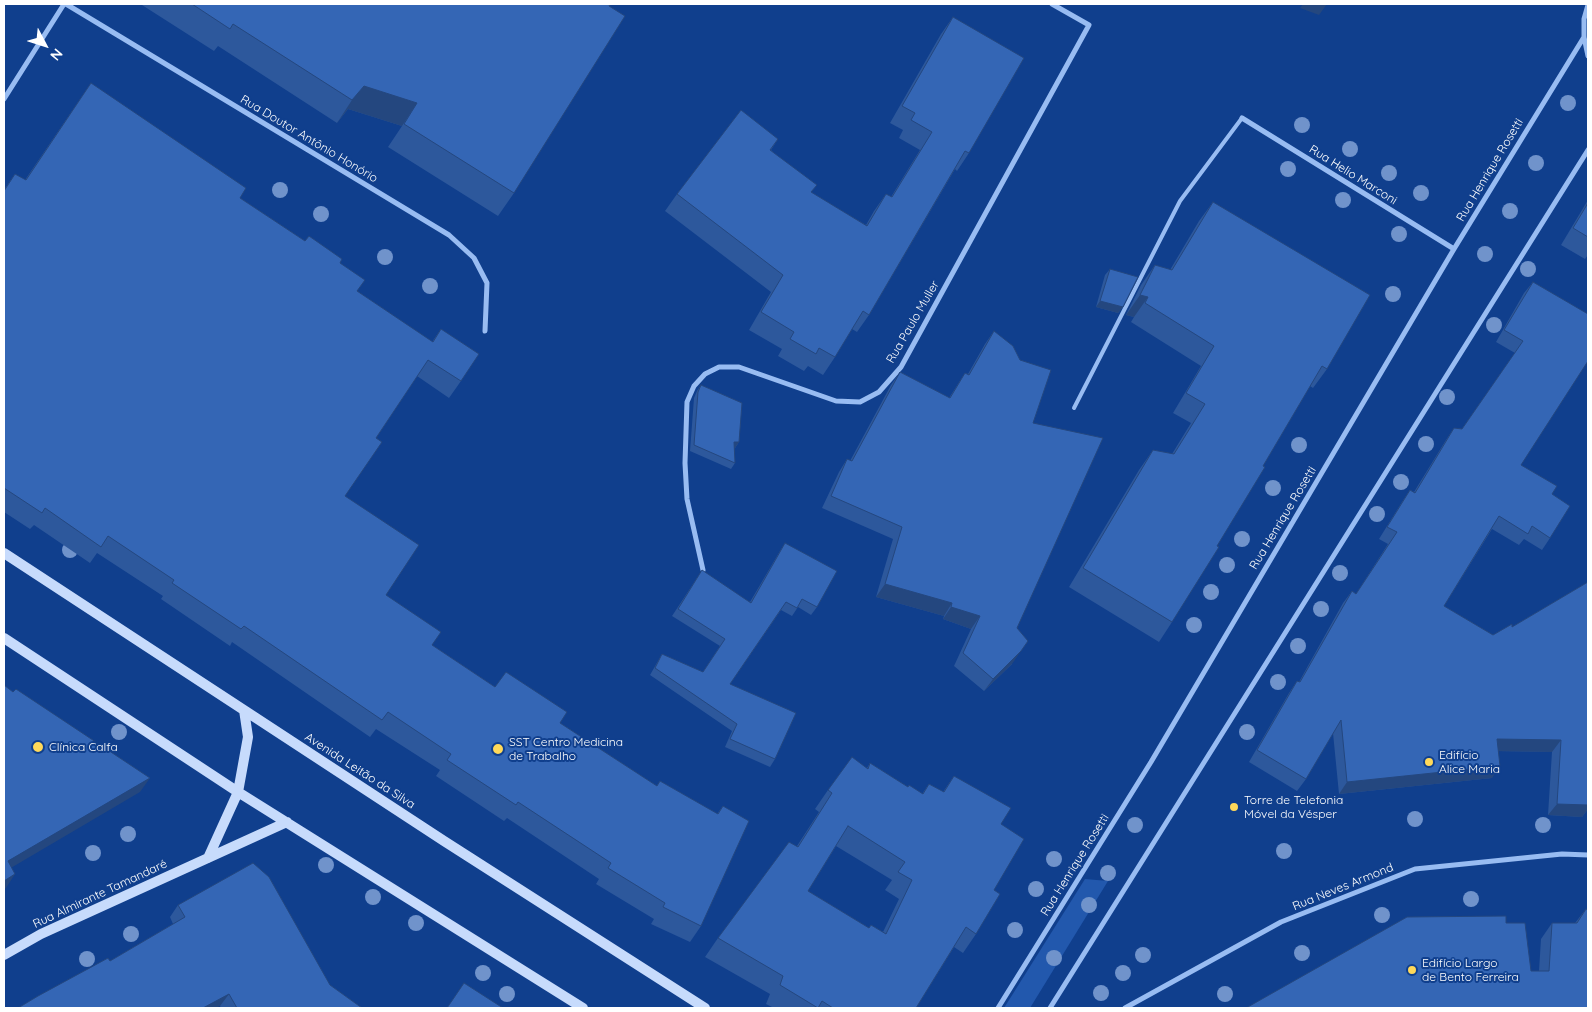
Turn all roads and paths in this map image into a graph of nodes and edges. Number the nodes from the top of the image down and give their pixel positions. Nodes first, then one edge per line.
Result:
1 (65, 4) edge
2 (1052, 4) edge
3 (1588, 5) edge
4 (1584, 36) junction
5 (1588, 56) edge
6 (4, 99) edge
7 (1242, 118) joint
8 (1588, 150) edge
9 (1454, 249) junction
10 (485, 331) dead end
11 (1074, 408) dead end
12 (4, 553) edge
13 (703, 570) edge
14 (4, 638) edge
15 (244, 710) junction
16 (238, 792) junction
17 (287, 822) junction
18 (1588, 855) edge
19 (208, 858) junction
20 (4, 955) edge
21 (584, 1008) edge
22 (705, 1008) edge
23 (998, 1008) edge
24 (1050, 1008) edge
25 (1125, 1008) edge

1 - 6 street
1 - 10 street, Rua Doutor Antônio Honório
2 - 13 street, Rua Paulo Muller
3 - 4 street
4 - 5 street
4 - 9 street, Rua Henrique Rosetti
7 - 9 street, Rua Helio Marconi
7 - 11 lane
8 - 24 street
9 - 23 street, Rua Henrique Rosetti
12 - 15 street, Avenida Leitão da Silva
14 - 16 street
15 - 16 street
15 - 22 street, Avenida Leitão da Silva
16 - 17 street
16 - 19 street
17 - 19 street, Rua Almirante Tamandaré
17 - 21 street
18 - 25 street, Rua Neves Armond
19 - 20 street, Rua Almirante Tamandaré

